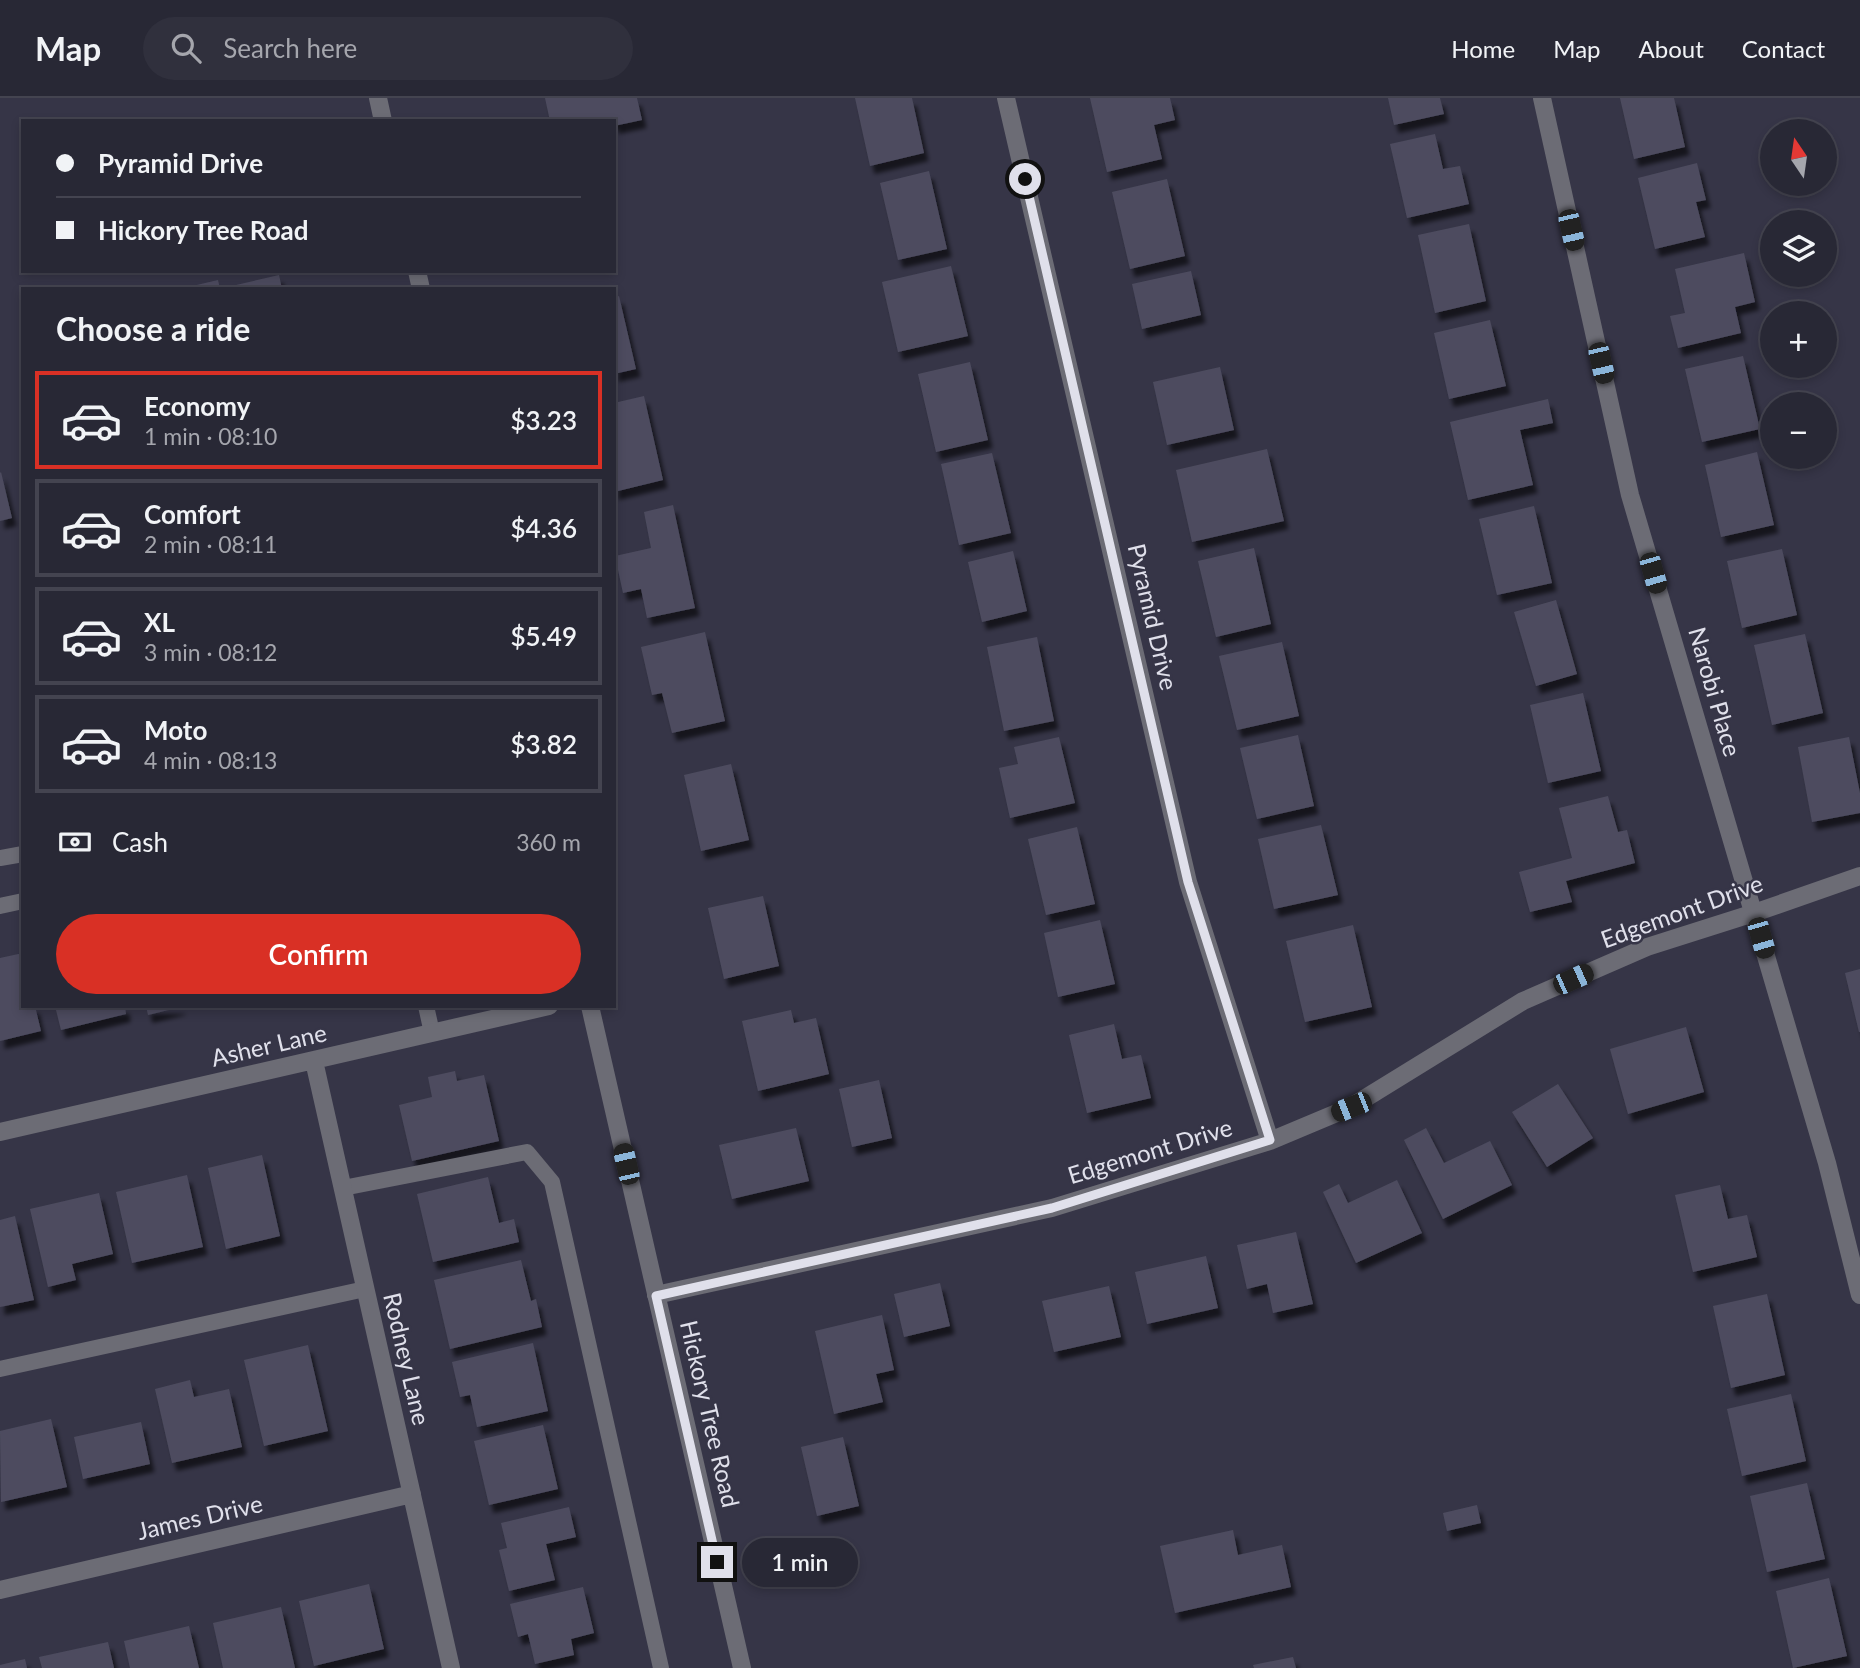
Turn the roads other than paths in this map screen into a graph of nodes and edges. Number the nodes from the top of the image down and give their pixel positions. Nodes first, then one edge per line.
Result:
1 (378, 98) edge
2 (1006, 98) edge
3 (1542, 98) edge
4 (383, 119) edge
5 (21, 854) edge
6 (0, 858) edge
7 (1860, 876) edge
8 (21, 901) edge
9 (0, 906) edge
10 (1754, 913) junction
11 (426, 1008) edge
12 (540, 1008) edge
13 (590, 1008) edge
14 (432, 1033) junction
15 (314, 1061) junction
16 (0, 1132) edge
17 (1270, 1140) junction
18 (342, 1188) junction
19 (365, 1289) junction
20 (1860, 1295) edge
21 (656, 1296) junction
22 (0, 1369) edge
23 (412, 1494) junction
24 (0, 1590) edge
25 (451, 1668) edge
26 (661, 1668) edge
27 (742, 1668) edge

1 - 4 street
2 - 17 street, Pyramid Drive
3 - 10 street, Narobi Place
5 - 6 lane
7 - 10 street, Edgemont Drive
8 - 9 lane
10 - 17 street, Edgemont Drive
10 - 20 street, Narobi Place
11 - 14 lane
12 - 14 street, Asher Lane
13 - 21 street, Hickory Tree Road
14 - 15 street, Asher Lane
15 - 16 street, Asher Lane
15 - 18 street, Rodney Lane
17 - 21 street, Edgemont Drive
18 - 19 street, Rodney Lane
18 - 26 lane
19 - 22 lane
19 - 23 street, Rodney Lane
21 - 27 street, Hickory Tree Road
23 - 24 street, James Drive
23 - 25 street, Rodney Lane

